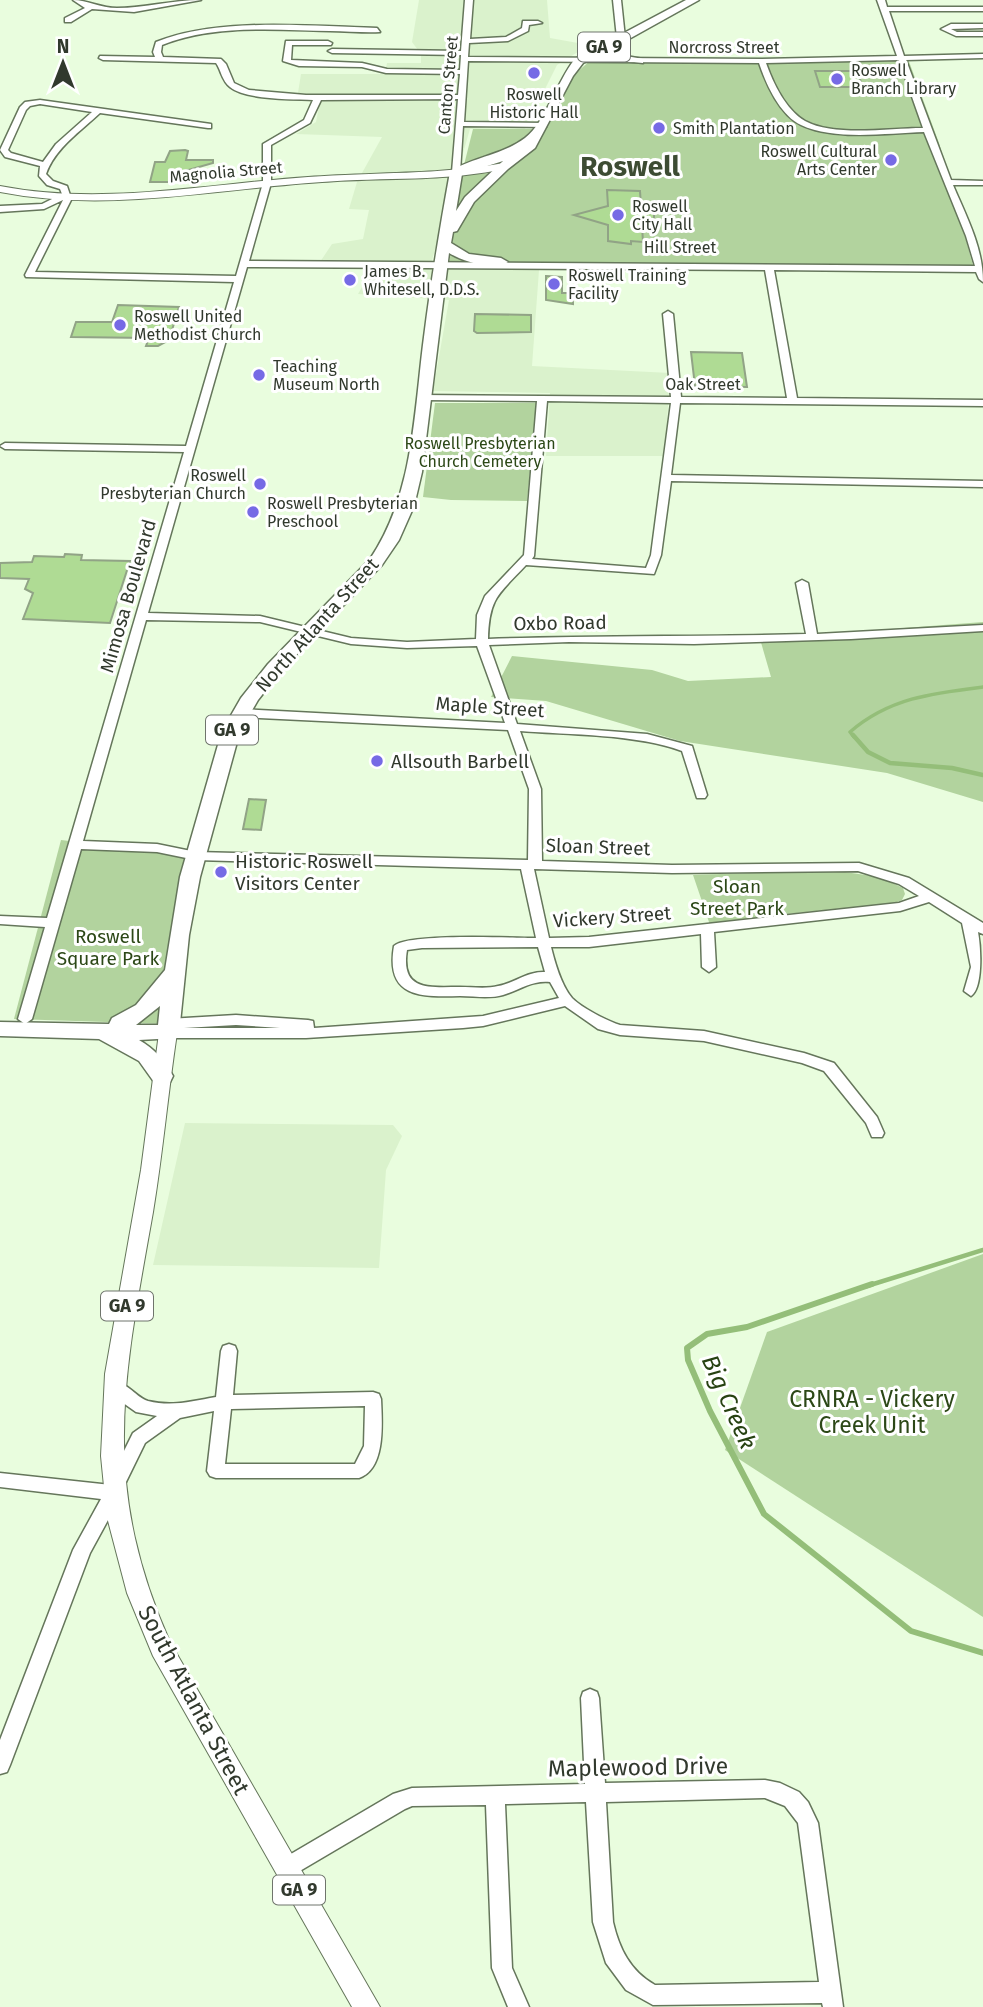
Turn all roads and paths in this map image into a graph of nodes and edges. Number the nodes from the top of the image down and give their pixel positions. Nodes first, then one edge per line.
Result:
1 (77, 0) edge
2 (197, 0) edge
3 (469, 0) edge
4 (617, 0) edge
5 (694, 0) edge
6 (881, 0) edge
7 (970, 0) edge
8 (89, 8) junction
9 (884, 9) junction
10 (979, 9) edge
11 (68, 20) dead end
12 (538, 23) dead end
13 (983, 26) edge
14 (332, 29) junction
15 (377, 30) dead end
16 (983, 34) edge
17 (621, 38) junction
18 (466, 41) junction
19 (486, 41) junction
20 (328, 43) junction
21 (604, 47) junction
22 (332, 51) junction
23 (466, 56) junction
24 (485, 56) dead end
25 (983, 56) edge
26 (103, 58) dead end
27 (901, 58) junction
28 (160, 59) junction
29 (579, 61) junction
30 (639, 61) junction
31 (762, 61) junction
32 (330, 65) junction
33 (465, 72) junction
34 (318, 97) junction
35 (463, 97) junction
36 (98, 111) junction
37 (461, 124) junction
38 (543, 125) junction
39 (208, 126) dead end
40 (928, 132) junction
41 (531, 140) junction
42 (45, 165) junction
43 (504, 166) junction
44 (456, 172) junction
45 (267, 183) junction
46 (948, 183) junction
47 (983, 183) edge
48 (228, 187) junction
49 (0, 189) edge
50 (263, 199) junction
51 (62, 200) junction
52 (0, 209) edge
53 (445, 241) junction
54 (500, 262) junction
55 (243, 264) junction
56 (441, 265) junction
57 (461, 265) junction
58 (898, 267) junction
59 (769, 268) junction
60 (981, 269) edge
61 (239, 279) junction
62 (983, 279) edge
63 (668, 314) dead end
64 (424, 397) junction
65 (542, 398) junction
66 (676, 399) junction
67 (792, 400) junction
68 (983, 403) edge
69 (5, 446) dead end
70 (190, 449) junction
71 (667, 478) junction
72 (983, 484) edge
73 (526, 562) junction
74 (802, 583) dead end
75 (141, 616) junction
76 (983, 628) edge
77 (310, 631) junction
78 (812, 637) junction
79 (482, 643) junction
80 (241, 713) junction
81 (512, 727) junction
82 (701, 795) dead end
83 (76, 845) junction
84 (196, 856) junction
85 (530, 864) junction
86 (932, 896) junction
87 (0, 920) edge
88 (970, 922) junction
89 (53, 923) junction
90 (707, 928) junction
91 (983, 929) edge
92 (543, 942) junction
93 (709, 967) dead end
94 (174, 972) junction
95 (553, 977) junction
96 (971, 991) dead end
97 (567, 1001) junction
98 (0, 1018) edge
99 (26, 1019) junction
100 (118, 1023) junction
101 (0, 1029) edge
102 (168, 1029) junction
103 (79, 1031) junction
104 (162, 1076) junction
105 (877, 1133) dead end
106 (229, 1351) dead end
107 (115, 1388) junction
108 (224, 1402) junction
109 (176, 1412) junction
110 (0, 1480) edge
111 (114, 1491) junction
112 (590, 1698) dead end
113 (1, 1762) edge
114 (596, 1792) junction
115 (495, 1794) junction
116 (286, 1868) junction
117 (832, 2000) edge
118 (367, 2007) edge
119 (519, 2007) edge

1 - 8 street
2 - 8 street
3 - 18 street, Canton Street
4 - 17 street
5 - 17 highway, GA 9
6 - 9 street
7 - 10 street
8 - 11 street
9 - 10 street
9 - 27 street
10 - 13 street
12 - 19 street
13 - 16 street
14 - 15 street
14 - 20 street
14 - 28 street
17 - 21 highway, GA 9
18 - 19 street
18 - 23 street, Canton Street
19 - 24 street
20 - 22 street
20 - 32 street
21 - 29 highway, GA 9
21 - 30 highway
22 - 23 street, Norcross Street
22 - 32 street
23 - 29 street, Norcross Street
23 - 33 street, Canton Street
25 - 27 street, Norcross Street
26 - 28 street
27 - 31 street, Norcross Street
27 - 40 street
28 - 34 street
29 - 30 street, Norcross Street
29 - 38 highway, GA 9
30 - 31 street, Norcross Street
31 - 40 street
32 - 33 street
33 - 35 street, Canton Street
34 - 35 street
34 - 45 street, Mimosa Boulevard
35 - 37 street, Canton Street
36 - 39 street
36 - 42 street
36 - 42 street
37 - 38 street
37 - 44 street, Canton Street
38 - 41 highway, GA 9
40 - 46 street
41 - 43 highway, GA 9
41 - 44 highway, GA 9
42 - 51 street
43 - 44 main road, Magnolia Street
43 - 53 highway, GA 9
44 - 45 main road, Magnolia Street
44 - 53 highway, North Atlanta Street / GA 9
45 - 48 main road, Magnolia Street
45 - 50 street, Mimosa Boulevard
46 - 47 street
46 - 60 street
48 - 50 main road
48 - 51 main road, Magnolia Street
49 - 51 main road, Magnolia Street
50 - 55 street, Mimosa Boulevard
51 - 52 street
51 - 61 street
53 - 54 highway
53 - 56 highway, North Atlanta Street / GA 9
54 - 57 street, Hill Street
54 - 58 street, Hill Street
55 - 56 street, Hill Street
55 - 61 street, Mimosa Boulevard
56 - 57 street, Hill Street
56 - 64 highway, North Atlanta Street / GA 9
57 - 59 street, Hill Street
58 - 59 street, Hill Street
58 - 60 street, Hill Street
59 - 67 street
60 - 62 street
61 - 70 street, Mimosa Boulevard
63 - 66 street
64 - 65 street, Oak Street
64 - 77 highway, North Atlanta Street / GA 9
65 - 66 street, Oak Street
65 - 73 street
66 - 67 street, Oak Street
66 - 71 street
67 - 68 street, Oak Street
69 - 70 street
70 - 75 street, Mimosa Boulevard
71 - 72 street
71 - 73 street
73 - 79 street
74 - 78 street
75 - 77 street, Oxbo Road
75 - 83 street, Mimosa Boulevard
76 - 78 street, Oxbo Road
77 - 79 street, Oxbo Road
77 - 80 highway, North Atlanta Street / GA 9
78 - 79 street, Oxbo Road
79 - 81 street
80 - 81 street, Maple Street
80 - 84 highway, North Atlanta Street / GA 9
81 - 82 street, Maple Street
81 - 85 street
83 - 84 street, Sloan Street
83 - 89 street, Mimosa Boulevard
84 - 85 street, Sloan Street
84 - 94 highway, North Atlanta Street / GA 9
85 - 86 street, Sloan Street
85 - 92 street
86 - 88 street, Sloan Street
86 - 90 street, Vickery Street
87 - 89 street
88 - 91 street, Sloan Street
88 - 96 street
89 - 99 street, Mimosa Boulevard
90 - 92 street, Vickery Street
90 - 93 street
92 - 95 street
92 - 95 street, Vickery Street
94 - 100 highway
94 - 102 highway, North Atlanta Street / GA 9
95 - 97 street
97 - 102 street
97 - 105 street
98 - 99 highway
99 - 100 highway
100 - 102 highway
101 - 103 highway
102 - 103 highway
102 - 104 main road, South Atlanta Street / GA 9
103 - 104 highway
104 - 107 main road, South Atlanta Street / GA 9
106 - 108 street
107 - 109 street
107 - 111 main road, South Atlanta Street / GA 9
108 - 108 street
108 - 109 street
109 - 111 street
110 - 111 street
111 - 113 street
111 - 116 main road, South Atlanta Street / GA 9
112 - 114 street
114 - 115 street, Maplewood Drive
114 - 117 street
114 - 117 street, Maplewood Drive
115 - 116 street, Maplewood Drive
115 - 119 street
116 - 118 main road, South Atlanta Street / GA 9

